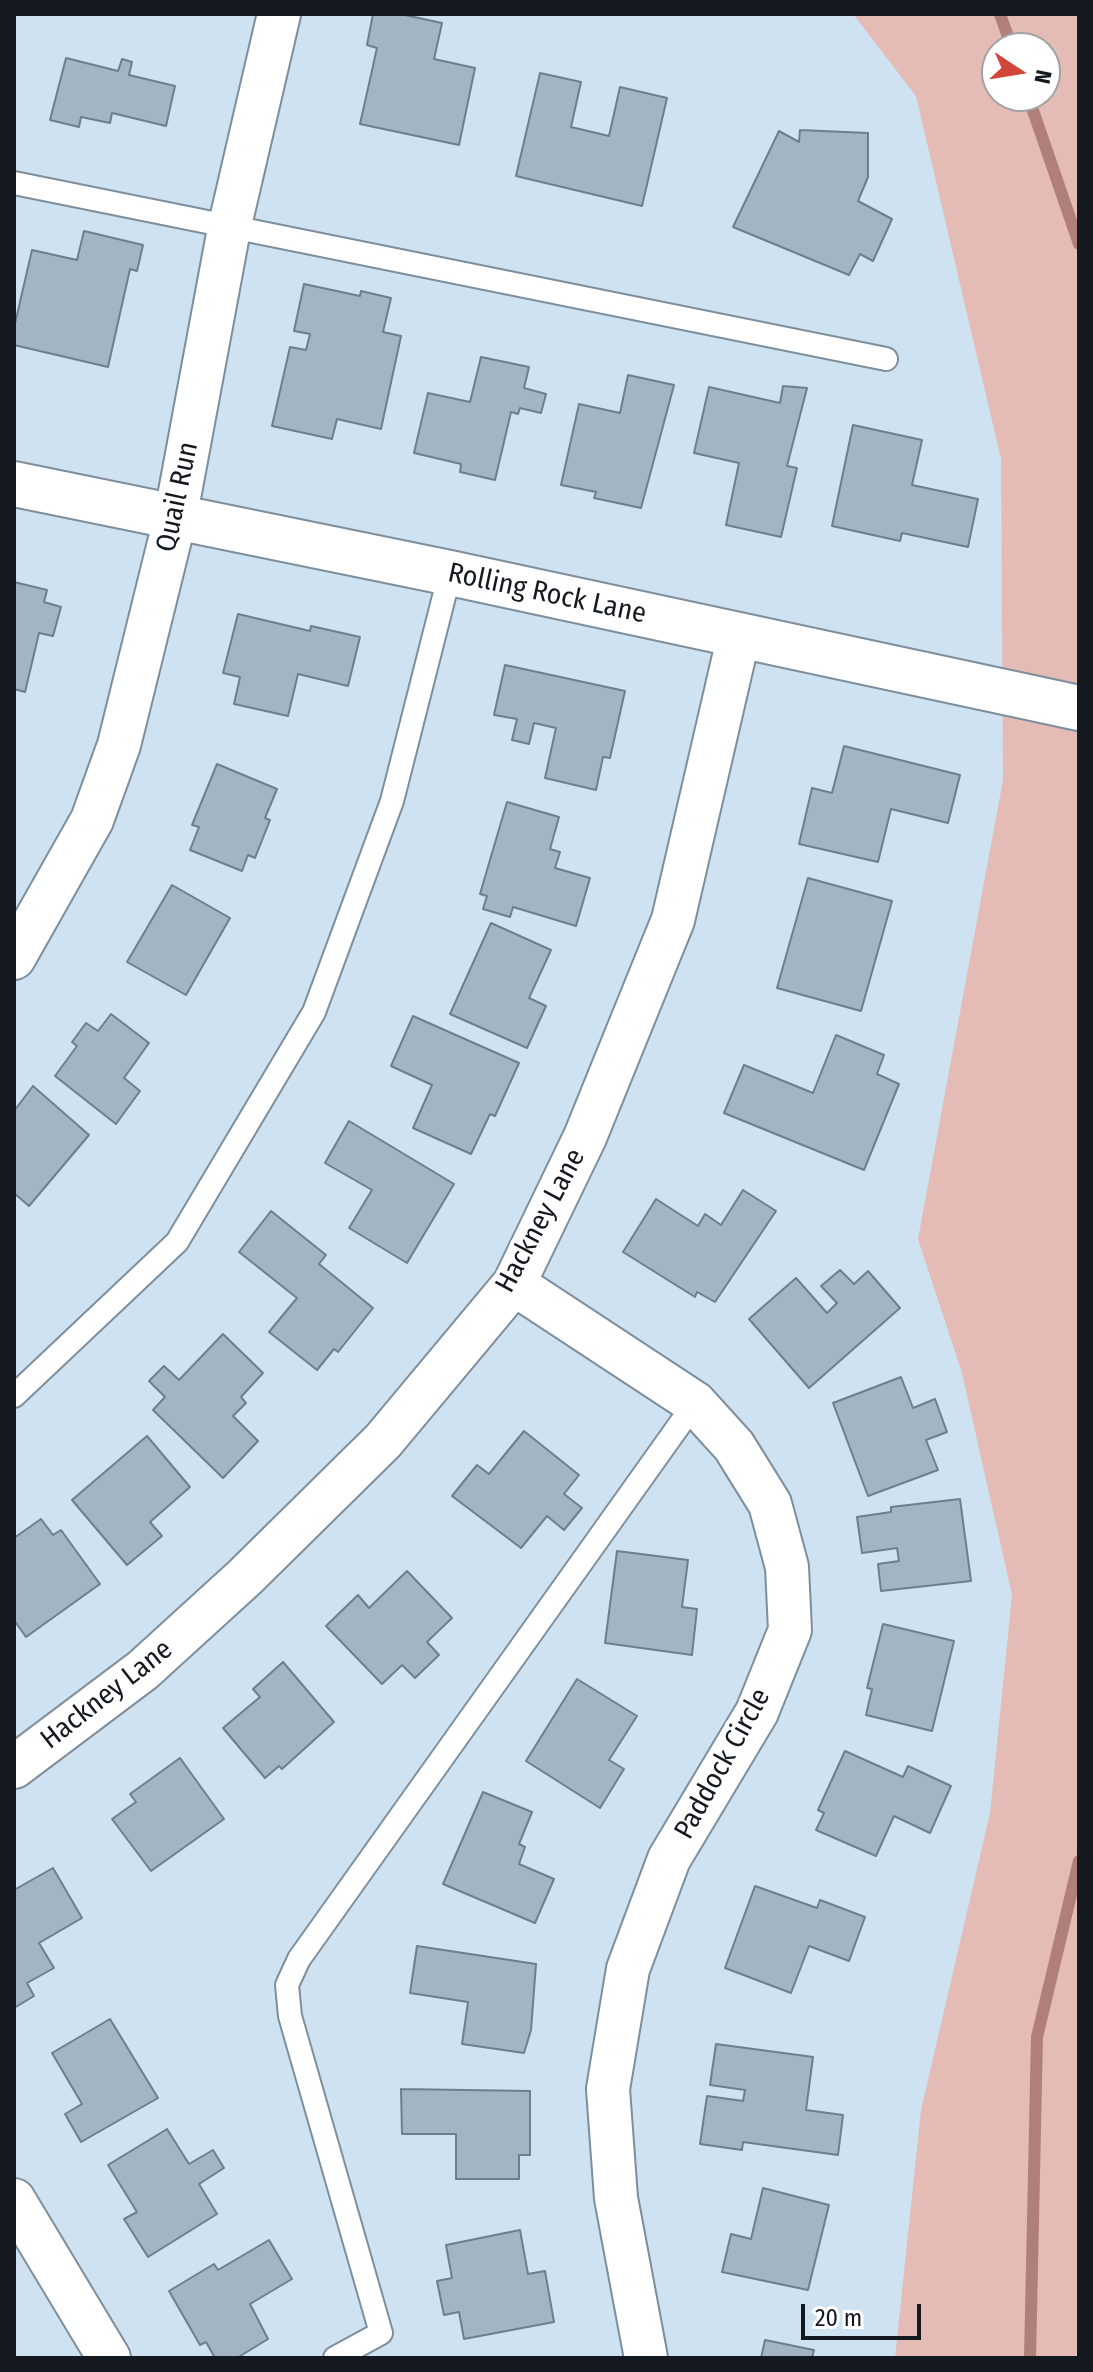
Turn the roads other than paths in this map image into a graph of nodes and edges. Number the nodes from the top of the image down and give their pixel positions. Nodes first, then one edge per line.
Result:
1 (279, 14) edge
2 (14, 183) edge
3 (229, 229) junction
4 (886, 359) dead end
5 (14, 484) edge
6 (175, 519) junction
7 (450, 573) junction
8 (739, 635) junction
9 (1079, 708) edge
10 (14, 958) edge
11 (514, 1284) junction
12 (14, 1396) edge
13 (695, 1403) junction
14 (14, 1767) edge
15 (14, 2200) edge
16 (109, 2358) edge
17 (335, 2358) edge
18 (646, 2358) edge

1 - 3 street, Quail Run
2 - 3 lane
3 - 4 lane
3 - 6 street, Quail Run
5 - 6 street, Rolling Rock Lane
6 - 7 street, Rolling Rock Lane
6 - 10 street, Quail Run
7 - 8 street, Rolling Rock Lane
7 - 12 lane
8 - 9 street, Rolling Rock Lane
8 - 11 street, Hackney Lane
11 - 13 street, Paddock Circle
11 - 14 street, Hackney Lane
13 - 17 lane
13 - 18 street, Paddock Circle
15 - 16 street

